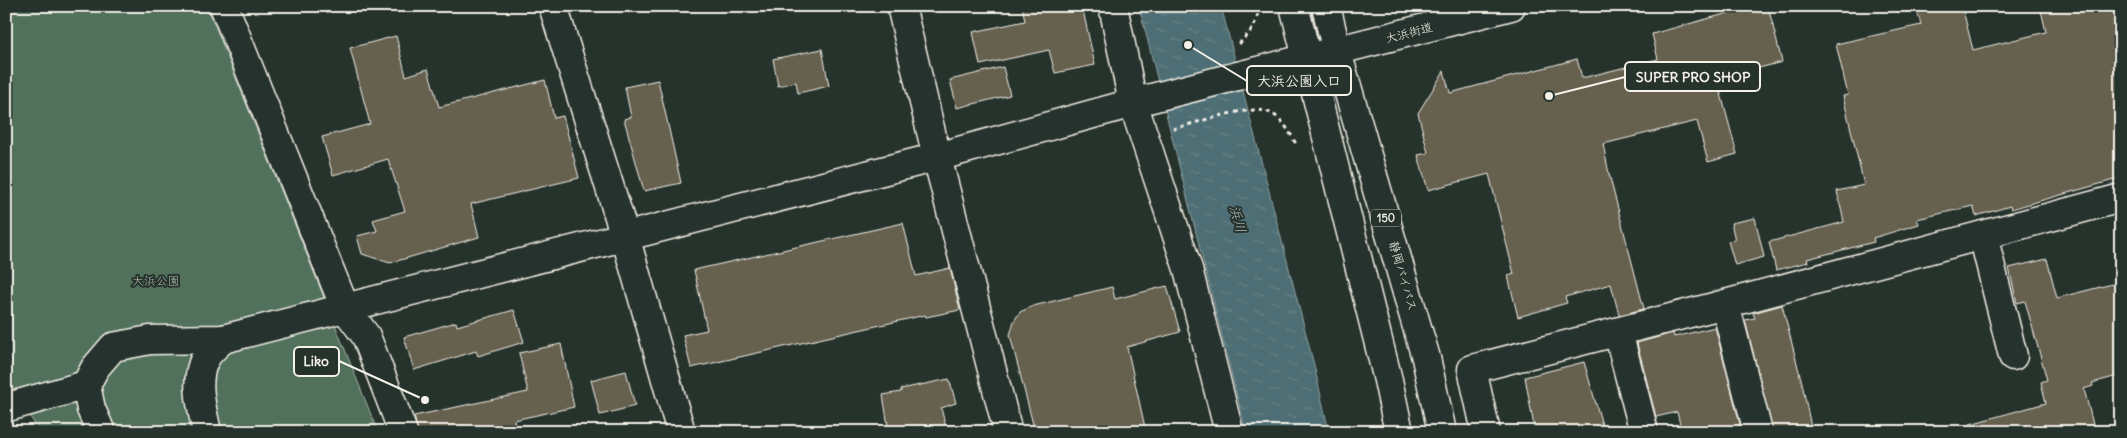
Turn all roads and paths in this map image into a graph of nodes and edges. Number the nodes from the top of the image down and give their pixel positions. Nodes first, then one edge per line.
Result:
1 (224, 6) edge
2 (553, 6) edge
3 (901, 6) edge
4 (1113, 6) edge
5 (1261, 6) edge
6 (1294, 6) edge
7 (1326, 6) edge
8 (1511, 6) edge
9 (1247, 36) dead end
10 (1337, 52) junction
11 (1307, 59) junction
12 (1136, 102) junction
13 (1266, 111) dead end
14 (1166, 131) dead end
15 (937, 157) junction
16 (2121, 198) edge
17 (1983, 235) junction
18 (625, 236) junction
19 (1725, 304) junction
20 (345, 308) junction
21 (1618, 332) junction
22 (223, 339) junction
23 (2014, 356) dead end
24 (86, 385) junction
25 (6, 405) edge
26 (101, 432) edge
27 (207, 432) edge
28 (403, 432) edge
29 (681, 432) edge
30 (1008, 432) edge
31 (1228, 432) edge
32 (1399, 432) edge
33 (1442, 432) edge
34 (1486, 432) edge
35 (1644, 432) edge
36 (1758, 432) edge

1 - 20 main road
2 - 18 main road
3 - 15 main road
4 - 12 main road
5 - 9 path
6 - 11 main road
7 - 10 main road, 静岡バイパス / 150
8 - 10 main road, 大浜街道
10 - 11 main road, 大浜街道
10 - 33 main road, 静岡バイパス / 150
11 - 12 main road, 大浜街道
11 - 32 main road
12 - 15 main road, 大浜街道
12 - 31 main road
13 - 14 path
15 - 18 main road, 大浜街道
15 - 30 main road
16 - 17 main road
17 - 19 main road
17 - 23 main road
18 - 20 main road, 大浜街道
18 - 29 main road
19 - 21 main road
19 - 36 main road
20 - 22 main road, 大浜街道
20 - 28 main road
21 - 34 main road
21 - 35 main road
22 - 24 main road, 大浜街道
22 - 27 main road
24 - 25 main road
24 - 26 main road

